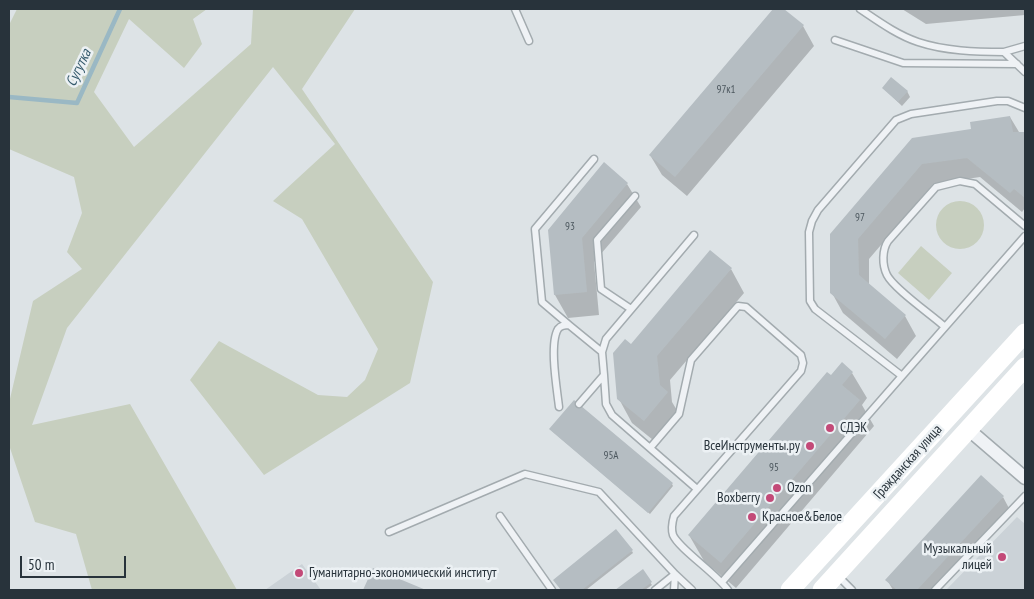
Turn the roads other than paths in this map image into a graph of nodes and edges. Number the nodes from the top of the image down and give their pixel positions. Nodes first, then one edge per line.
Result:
1 (515, 9) edge
2 (860, 9) edge
3 (529, 40) dead end
4 (835, 40) dead end
5 (1025, 46) edge
6 (1004, 52) junction
7 (1017, 64) junction
8 (1025, 72) edge
9 (1025, 108) edge
10 (594, 159) dead end
11 (636, 196) dead end
12 (1025, 226) edge
13 (694, 235) dead end
14 (1025, 236) edge
15 (631, 309) junction
16 (569, 325) junction
17 (946, 327) junction
18 (1025, 333) edge
19 (602, 352) junction
20 (1025, 367) edge
21 (604, 376) junction
22 (902, 376) junction
23 (579, 404) dead end
24 (559, 407) dead end
25 (952, 414) junction
26 (968, 429) junction
27 (650, 448) junction
28 (1025, 478) edge
29 (697, 490) junction
30 (1025, 496) edge
31 (500, 516) dead end
32 (389, 532) dead end
33 (675, 574) junction
34 (836, 575) junction
35 (722, 582) junction
36 (552, 590) edge
37 (655, 590) edge
38 (674, 590) edge
39 (692, 590) edge
40 (728, 590) edge
41 (790, 590) edge
42 (822, 590) edge
43 (852, 590) edge
44 (935, 590) edge

1 - 3 lane
2 - 6 lane
4 - 7 lane
5 - 6 lane
6 - 7 lane
7 - 8 lane
9 - 22 lane
10 - 16 lane
11 - 15 lane
12 - 17 lane
13 - 15 lane
14 - 17 lane
15 - 19 lane
16 - 19 lane
16 - 24 lane
17 - 22 lane
18 - 25 main road, Гражданская улица
19 - 21 lane
20 - 26 main road, Гражданская улица
21 - 23 lane
21 - 27 lane
22 - 35 lane
25 - 26 main road
25 - 41 main road, Гражданская улица
26 - 28 street
26 - 34 main road, Гражданская улица
27 - 29 lane
27 - 29 lane
29 - 35 lane
30 - 44 lane
31 - 36 lane
32 - 33 lane
33 - 37 lane
33 - 38 lane
33 - 39 lane
34 - 42 main road, Гражданская улица
34 - 43 lane
35 - 40 lane

